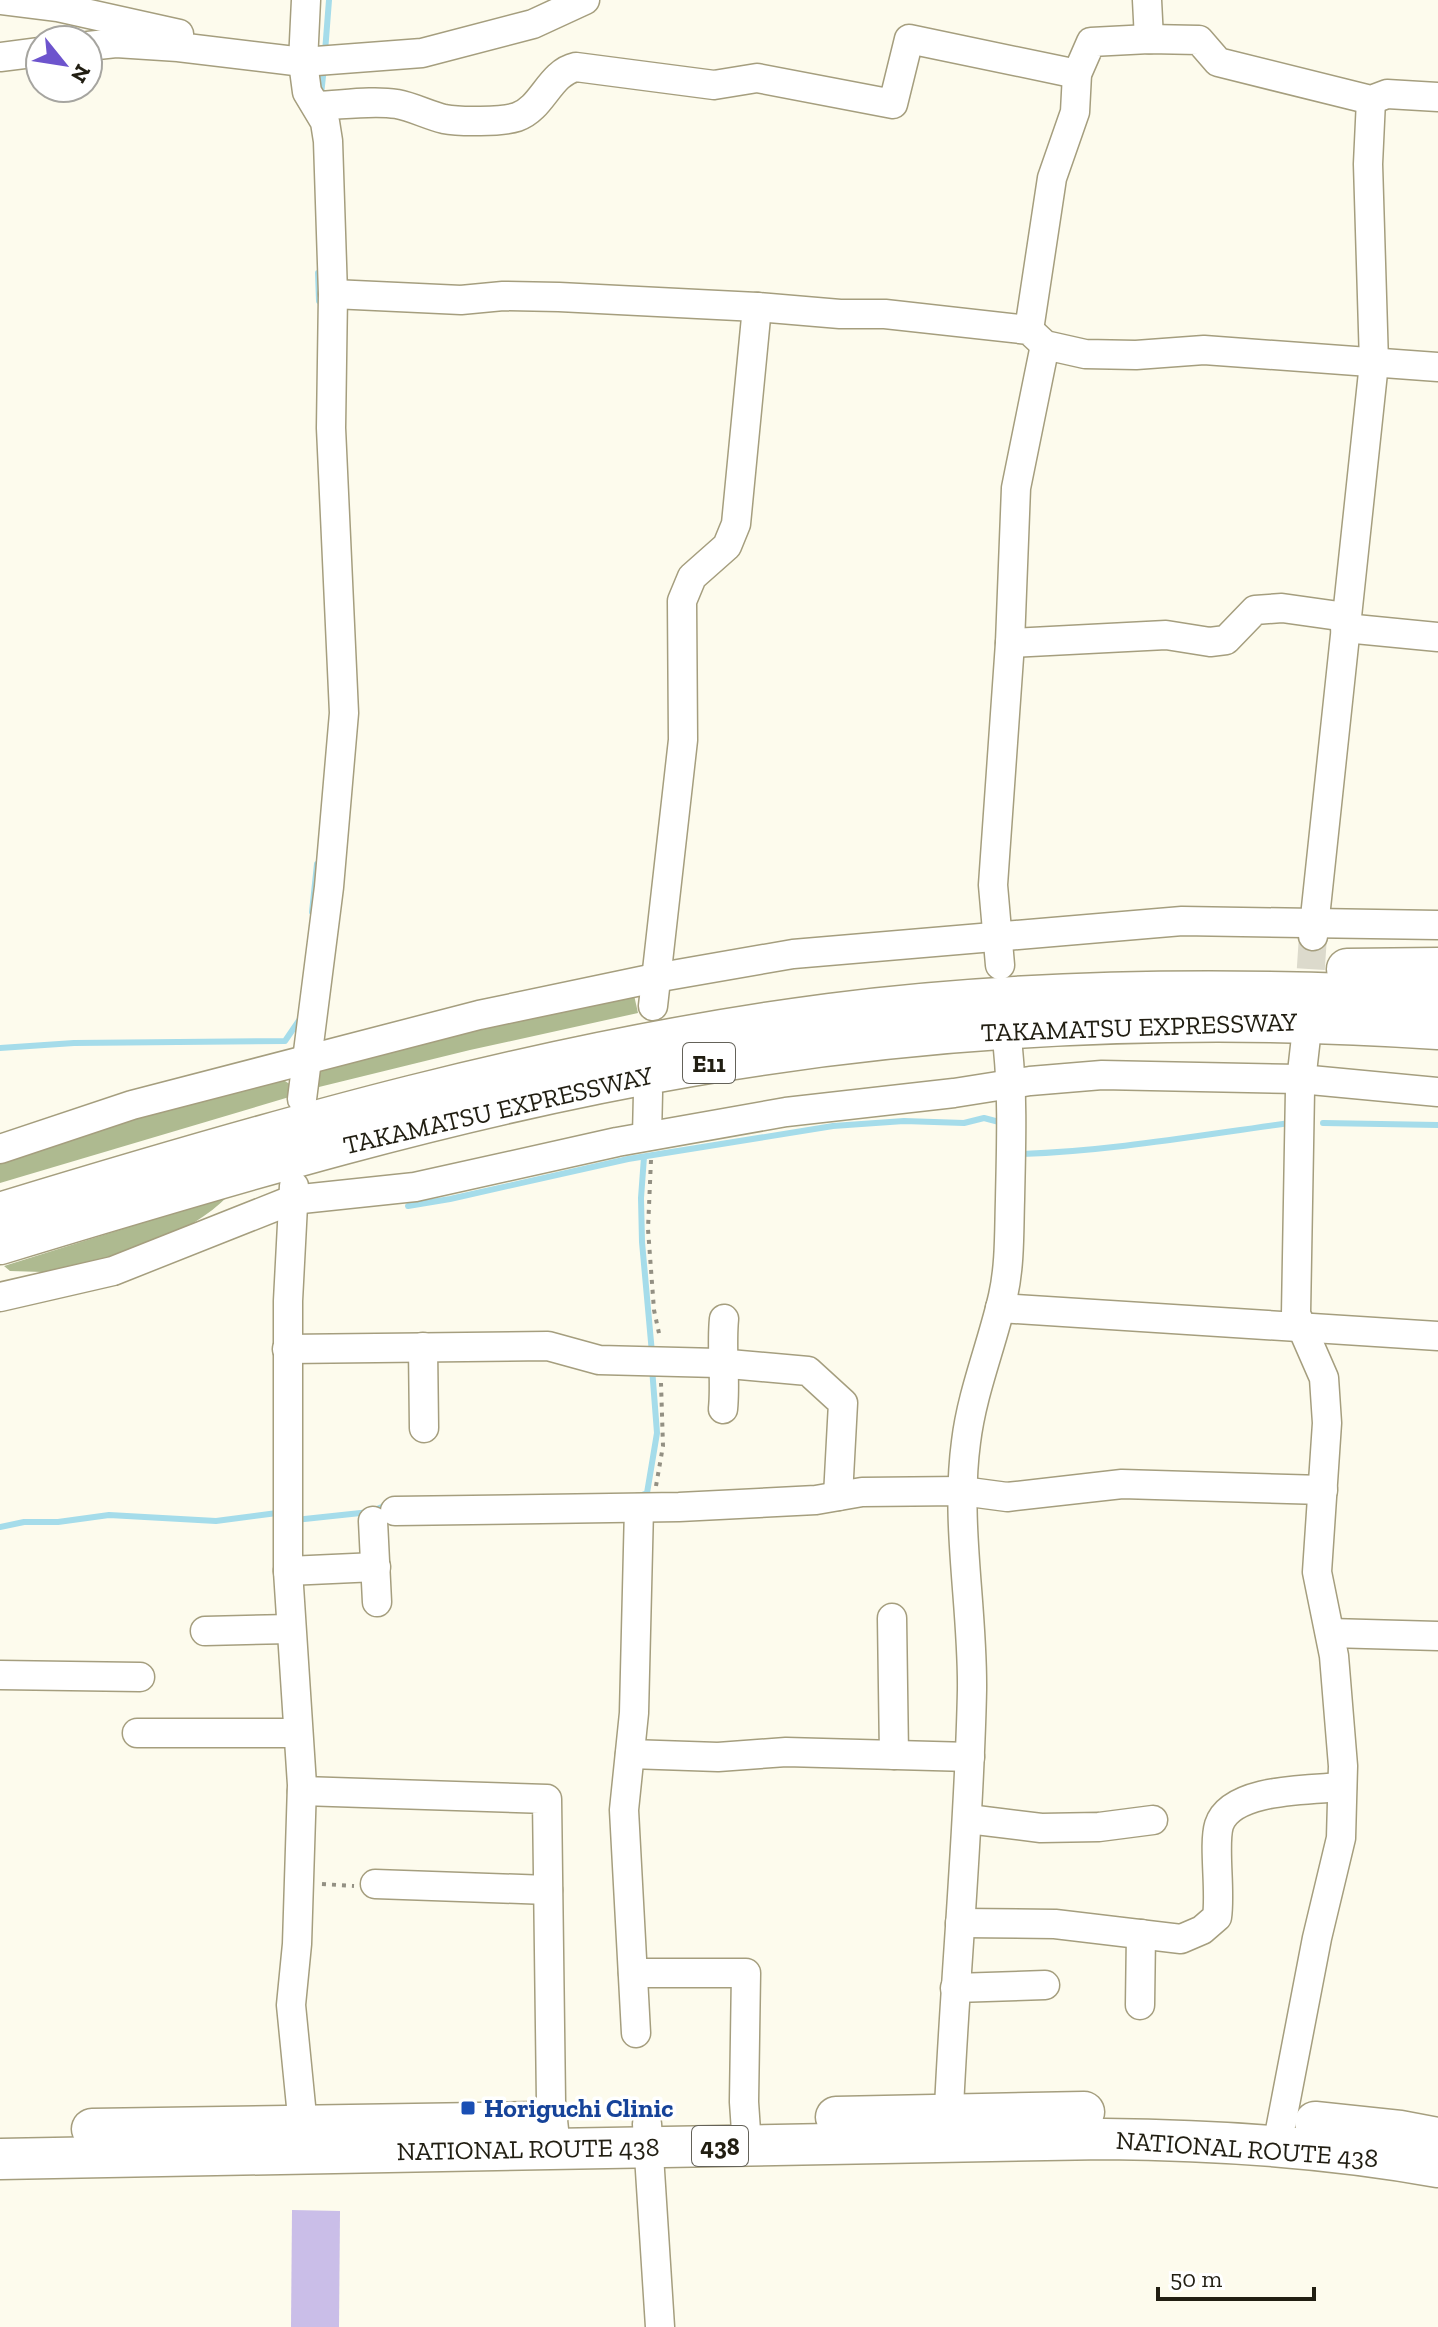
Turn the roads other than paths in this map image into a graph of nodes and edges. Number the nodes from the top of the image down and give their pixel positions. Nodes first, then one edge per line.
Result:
1 (2, 0) edge
2 (306, 0) edge
3 (585, 0) edge
4 (1147, 0) edge
5 (1149, 39) junction
6 (104, 44) edge
7 (223, 52) junction
8 (24, 54) edge
9 (0, 57) edge
10 (313, 57) junction
11 (1077, 74) junction
12 (1438, 97) edge
13 (1371, 100) junction
14 (317, 106) junction
15 (333, 294) junction
16 (757, 307) junction
17 (1037, 337) junction
18 (1374, 363) junction
19 (1438, 367) edge
20 (1346, 622) junction
21 (1438, 637) edge
22 (1010, 643) junction
23 (1438, 925) edge
24 (1313, 930) junction
25 (1004, 966) junction
26 (1438, 968) edge
27 (654, 992) junction
28 (1438, 998) edge
29 (1438, 1029) edge
30 (1306, 1037) tunnel mouth
31 (1008, 1049) dead end
32 (307, 1059) junction
33 (1300, 1079) junction
34 (1011, 1085) junction
35 (1438, 1092) edge
36 (648, 1093) dead end
37 (302, 1099) dead end
38 (649, 1148) junction
39 (0, 1149) edge
40 (294, 1189) junction
41 (0, 1213) edge
42 (0, 1244) edge
43 (0, 1297) edge
44 (1000, 1308) junction
45 (724, 1319) dead end
46 (1303, 1328) junction
47 (1438, 1336) edge
48 (423, 1347) junction
49 (287, 1349) junction
50 (723, 1364) junction
51 (723, 1409) dead end
52 (424, 1428) dead end
53 (1323, 1490) junction
54 (962, 1491) junction
55 (838, 1496) junction
56 (646, 1508) junction
57 (376, 1567) junction
58 (288, 1571) junction
59 (377, 1602) dead end
60 (892, 1618) dead end
61 (291, 1629) junction
62 (205, 1631) dead end
63 (1330, 1633) junction
64 (1438, 1636) edge
65 (0, 1675) edge
66 (140, 1677) dead end
67 (137, 1733) dead end
68 (298, 1733) junction
69 (630, 1754) junction
70 (894, 1755) junction
71 (970, 1757) junction
72 (1342, 1787) junction
73 (302, 1791) junction
74 (968, 1819) junction
75 (1153, 1820) dead end
76 (375, 1884) road end
77 (548, 1890) junction
78 (960, 1923) junction
79 (1141, 1934) junction
80 (633, 1973) junction
81 (1045, 1985) dead end
82 (955, 1988) junction
83 (1140, 2005) dead end
84 (636, 2033) dead end
85 (948, 2128) junction
86 (0, 2132) edge
87 (1279, 2132) junction
88 (746, 2133) junction
89 (554, 2135) junction
90 (647, 2135) junction
91 (1438, 2138) edge
92 (301, 2139) junction
93 (0, 2159) edge
94 (1438, 2167) edge
95 (660, 2327) edge

1 - 7 street
2 - 10 street
3 - 10 street
4 - 5 street
5 - 11 street
5 - 13 street
6 - 7 street
7 - 10 street
8 - 9 street
10 - 14 street
11 - 14 street
11 - 17 street
12 - 13 street
13 - 18 street
14 - 15 street
15 - 16 street
15 - 32 street
16 - 17 street
16 - 27 street
17 - 18 street
17 - 22 street
18 - 19 street
18 - 20 street
20 - 21 street
20 - 22 street
20 - 24 street
22 - 25 street
23 - 24 street
24 - 25 street
25 - 26 highway
25 - 27 street
25 - 28 highway, TAKAMATSU EXPRESSWAY / E11
25 - 41 highway, TAKAMATSU EXPRESSWAY / E11
27 - 32 street
29 - 42 highway, TAKAMATSU EXPRESSWAY / E11
30 - 33 street
31 - 34 street
32 - 37 street
32 - 39 street
33 - 34 street
33 - 35 street
33 - 46 street
34 - 38 street
34 - 44 street
36 - 38 street
38 - 40 street
40 - 43 street
40 - 49 street
44 - 46 street
44 - 54 street
45 - 50 street
46 - 47 street
46 - 53 street
48 - 49 street
48 - 50 street
48 - 52 street
49 - 58 street
50 - 51 street
50 - 55 street
53 - 54 street
53 - 63 street
54 - 55 street
54 - 71 street
55 - 56 street
56 - 57 street
56 - 69 street
57 - 58 street
57 - 59 street
58 - 61 street
60 - 70 street
61 - 62 street
61 - 68 street
63 - 64 street
63 - 72 street
65 - 66 street
67 - 68 street
68 - 73 street
69 - 70 street
69 - 80 street
70 - 71 street
71 - 74 street
72 - 79 street
72 - 87 street
73 - 77 street
73 - 92 street
74 - 75 street
74 - 78 street
76 - 77 street
77 - 89 street
78 - 79 street
78 - 82 street
79 - 83 street
80 - 84 street
80 - 88 street
81 - 82 street
82 - 85 street
85 - 87 highway, NATIONAL ROUTE 438 / 438
85 - 88 highway, NATIONAL ROUTE 438 / 438
86 - 92 highway, NATIONAL ROUTE 438 / 438
87 - 91 highway, NATIONAL ROUTE 438 / 438
87 - 94 highway, NATIONAL ROUTE 438 / 438
88 - 90 highway, NATIONAL ROUTE 438 / 438
89 - 90 highway, NATIONAL ROUTE 438 / 438
89 - 92 highway, NATIONAL ROUTE 438 / 438
90 - 95 street
92 - 93 highway, NATIONAL ROUTE 438 / 438

